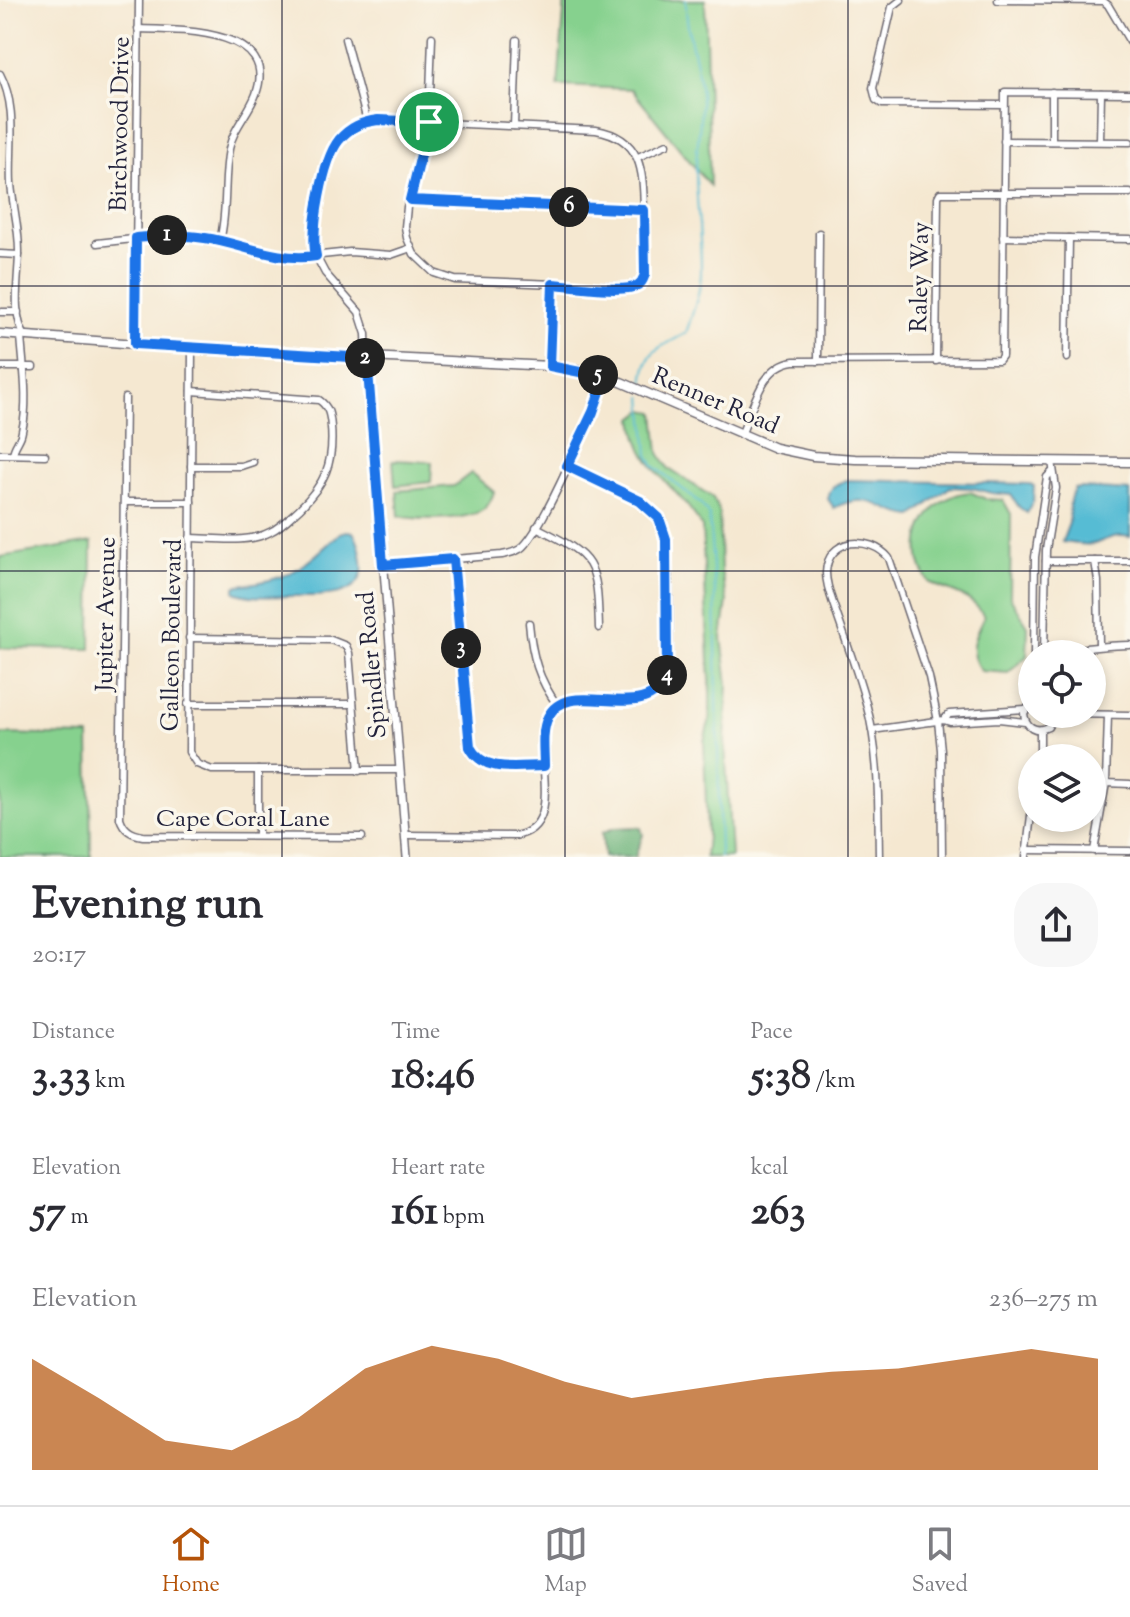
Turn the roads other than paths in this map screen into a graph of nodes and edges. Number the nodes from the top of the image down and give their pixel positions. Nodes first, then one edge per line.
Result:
1 (139, 0) edge
2 (998, 0) edge
3 (1099, 0) edge
4 (899, 1) edge
5 (138, 29) junction
6 (432, 37) dead end
7 (345, 39) dead end
8 (517, 40) dead end
9 (1130, 42) edge
10 (0, 74) edge
11 (1052, 92) junction
12 (1101, 93) junction
13 (1130, 93) edge
14 (1004, 105) junction
15 (367, 121) junction
16 (429, 122) junction
17 (514, 126) junction
18 (1004, 141) junction
19 (1052, 141) junction
20 (1100, 141) junction
21 (1130, 142) edge
22 (667, 144) dead end
23 (638, 157) junction
24 (1003, 193) junction
25 (1130, 193) edge
26 (410, 200) junction
27 (644, 210) junction
28 (819, 233) dead end
29 (1003, 237) junction
30 (136, 238) junction
31 (1069, 238) junction
32 (1130, 239) edge
33 (220, 241) junction
34 (97, 243) dead end
35 (411, 248) junction
36 (0, 254) edge
37 (19, 255) junction
38 (316, 256) junction
39 (553, 284) junction
40 (0, 312) edge
41 (18, 312) junction
42 (0, 334) edge
43 (20, 334) junction
44 (135, 344) junction
45 (192, 348) junction
46 (367, 358) junction
47 (1067, 358) dead end
48 (818, 361) junction
49 (936, 361) junction
50 (550, 366) junction
51 (0, 367) edge
52 (33, 367) dead end
53 (23, 368) junction
54 (605, 377) junction
55 (192, 391) junction
56 (125, 398) dead end
57 (741, 436) junction
58 (0, 454) edge
59 (13, 454) junction
60 (45, 455) dead end
61 (1052, 461) junction
62 (253, 462) dead end
63 (1130, 462) edge
64 (191, 466) junction
65 (567, 466) junction
66 (1052, 472) junction
67 (125, 502) junction
68 (191, 502) junction
69 (536, 527) junction
70 (190, 538) junction
71 (453, 559) junction
72 (1035, 561) junction
73 (1046, 561) junction
74 (1095, 561) junction
75 (1130, 561) edge
76 (383, 565) junction
77 (529, 623) dead end
78 (599, 628) dead end
79 (189, 638) junction
80 (1034, 640) edge
81 (1044, 640) edge
82 (1099, 640) edge
83 (1106, 645) edge
84 (1130, 645) edge
85 (188, 704) junction
86 (353, 704) junction
87 (558, 706) junction
88 (1018, 709) edge
89 (1108, 715) joint
90 (1130, 715) edge
91 (941, 721) junction
92 (1018, 721) edge
93 (1032, 728) edge
94 (1044, 728) edge
95 (872, 730) junction
96 (1040, 730) junction
97 (1040, 744) edge
98 (544, 766) junction
99 (258, 770) junction
100 (400, 770) junction
101 (359, 771) junction
102 (1106, 783) joint
103 (1130, 784) edge
104 (126, 829) joint
105 (1029, 832) edge
106 (1097, 832) edge
107 (406, 835) junction
108 (258, 836) junction
109 (362, 837) dead end
110 (1094, 851) junction
111 (1130, 851) edge
112 (1026, 854) edge
113 (407, 857) edge
114 (879, 857) edge
115 (942, 857) edge

1 - 5 street, Birchwood Drive
2 - 3 street
3 - 9 street
4 - 14 street
5 - 30 street, Birchwood Drive
5 - 33 street
6 - 16 street
7 - 15 street
8 - 17 street
10 - 37 street
11 - 12 street
11 - 14 street
11 - 19 street
12 - 13 street
12 - 20 street
14 - 18 street
15 - 16 street
15 - 38 street
16 - 17 street
16 - 26 street
17 - 23 street
18 - 19 street
18 - 24 street
19 - 20 street
20 - 21 street
22 - 23 street
23 - 27 street
24 - 25 street
24 - 29 street
24 - 49 street, Raley Way
26 - 27 street
26 - 35 street
27 - 39 street
28 - 48 street
29 - 31 street
29 - 49 street
30 - 33 street
30 - 34 street
30 - 44 street, Birchwood Drive
31 - 32 street
31 - 47 street
33 - 38 street
35 - 38 street
35 - 39 street
36 - 37 street
37 - 41 street
38 - 46 street, Spindler Road
39 - 50 street
40 - 41 street
41 - 43 street
42 - 43 main road, Renner Road
43 - 44 main road, Renner Road
43 - 53 street
44 - 45 main road, Renner Road
45 - 46 main road, Renner Road
45 - 55 street, Galleon Boulevard
46 - 50 main road, Renner Road
46 - 76 street, Spindler Road
48 - 49 street
48 - 57 street
50 - 54 main road, Renner Road
51 - 53 street
52 - 53 street
53 - 59 street
54 - 57 main road, Renner Road
54 - 65 street
55 - 64 street, Galleon Boulevard
55 - 70 street
56 - 67 street, Jupiter Avenue
57 - 61 main road, Renner Road
58 - 59 street
59 - 60 street
61 - 63 main road, Renner Road
61 - 66 street
62 - 64 street
64 - 68 street, Galleon Boulevard
65 - 69 street
65 - 87 street
66 - 72 street
66 - 73 street
67 - 68 street
67 - 104 street, Jupiter Avenue
68 - 70 street, Galleon Boulevard
69 - 71 street
69 - 78 street
70 - 79 street, Galleon Boulevard
71 - 76 street
71 - 98 street
72 - 73 street
72 - 80 street
73 - 74 street
73 - 81 street
74 - 75 street
74 - 82 street
76 - 100 street, Spindler Road
77 - 87 street
79 - 85 street, Galleon Boulevard
79 - 86 street
83 - 84 street
85 - 86 street
85 - 99 street, Galleon Boulevard
86 - 101 street
87 - 98 street
88 - 91 street
89 - 90 street
89 - 102 street
91 - 92 street
91 - 95 street
91 - 95 street
91 - 115 street
93 - 96 street
94 - 96 street
95 - 114 street
96 - 97 street
98 - 107 street
99 - 101 street, Galleon Boulevard
99 - 108 street
100 - 101 street, Galleon Boulevard
100 - 107 street, Spindler Road
102 - 103 street
104 - 108 street, Cape Coral Lane
105 - 112 street
106 - 110 street
107 - 113 street, Spindler Road
108 - 109 street, Cape Coral Lane
110 - 111 street
110 - 112 street

